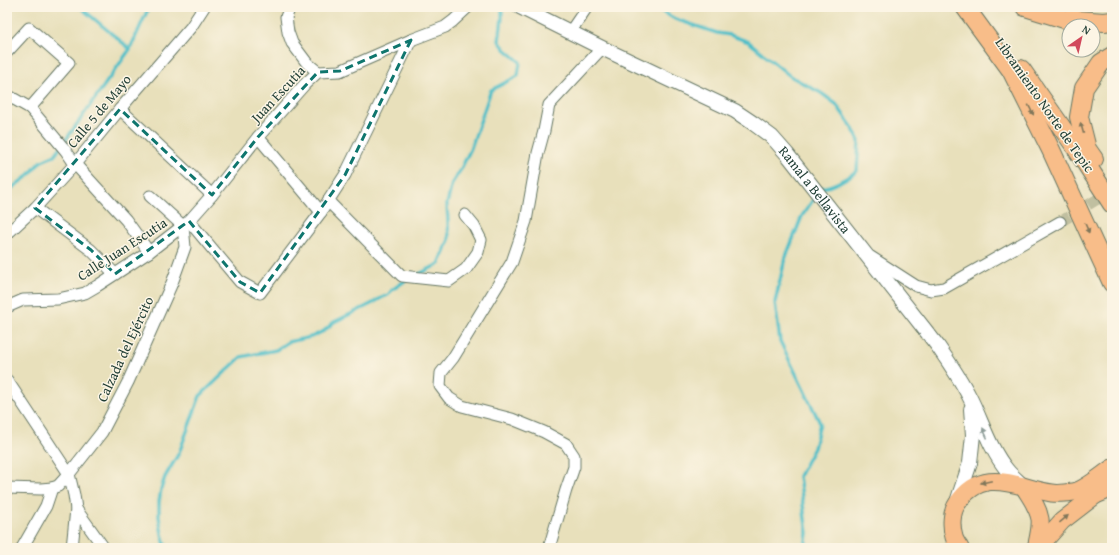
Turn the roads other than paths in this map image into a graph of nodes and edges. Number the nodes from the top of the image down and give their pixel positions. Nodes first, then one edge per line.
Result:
1 (204, 7) edge
2 (290, 7) edge
3 (468, 7) edge
4 (520, 7) edge
5 (587, 7) edge
6 (965, 7) edge
7 (975, 7) edge
8 (1025, 7) edge
9 (1112, 21) edge
10 (570, 32) junction
11 (411, 40) junction
12 (602, 48) junction
13 (7, 52) edge
14 (1112, 56) edge
15 (318, 72) junction
16 (7, 95) edge
17 (30, 108) junction
18 (120, 110) junction
19 (258, 137) junction
20 (75, 164) junction
21 (1112, 187) edge
22 (212, 195) junction
23 (150, 196) dead end
24 (328, 201) junction
25 (1112, 204) edge
26 (35, 208) junction
27 (321, 212) junction
28 (465, 215) dead end
29 (1060, 222) tunnel mouth
30 (186, 224) junction
31 (9, 229) edge
32 (149, 252) junction
33 (865, 253) junction
34 (115, 274) junction
35 (1112, 283) edge
36 (7, 307) edge
37 (7, 380) edge
38 (970, 397) junction
39 (1112, 468) edge
40 (69, 474) junction
41 (1112, 480) edge
42 (1024, 487) junction
43 (7, 488) edge
44 (52, 488) junction
45 (1105, 491) edge
46 (956, 506) junction
47 (76, 508) junction
48 (22, 548) edge
49 (72, 548) edge
50 (104, 548) edge
51 (549, 548) edge
52 (960, 548) edge
53 (1037, 548) edge

1 - 18 street, Calle 5 de Mayo
2 - 15 street
3 - 11 street, Juan Escutia
4 - 10 street, Ramal a Bellavista
5 - 10 street
6 -> 35 highway
7 - 25 highway, Libramiento Norte de Tepic
8 - 9 highway
10 - 12 street, Ramal a Bellavista
11 - 15 street, Juan Escutia
11 - 24 street
12 - 33 street, Ramal a Bellavista
12 - 51 street
13 - 17 street
21 -> 14 highway
15 - 19 street, Juan Escutia
16 - 17 street
17 - 20 street
18 - 20 street, Calle 5 de Mayo
18 - 22 street
19 - 22 street, Juan Escutia
19 - 27 street
20 - 26 street, Calle 5 de Mayo
20 - 32 street
22 - 30 street, Juan Escutia
23 - 30 street
24 - 27 street
24 - 28 street
26 - 31 street, Calle 5 de Mayo
26 - 34 street
27 - 30 street
29 - 33 street
30 - 32 street, Calle Juan Escutia
30 - 40 street, Calzada del Ejército
32 - 34 street, Calle Juan Escutia
33 - 38 street, Ramal a Bellavista
34 - 36 street, Calle Juan Escutia
37 - 40 street
42 -> 38 street, Ramal a Bellavista
38 - 46 street
39 - 42 main road
40 - 44 street, Calzada del Ejército
40 - 47 street
41 - 45 main road
42 -> 46 main road
42 - 53 main road
43 - 44 street
44 - 48 street
53 -> 45 main road
46 - 52 main road
47 - 49 street
47 - 50 street

